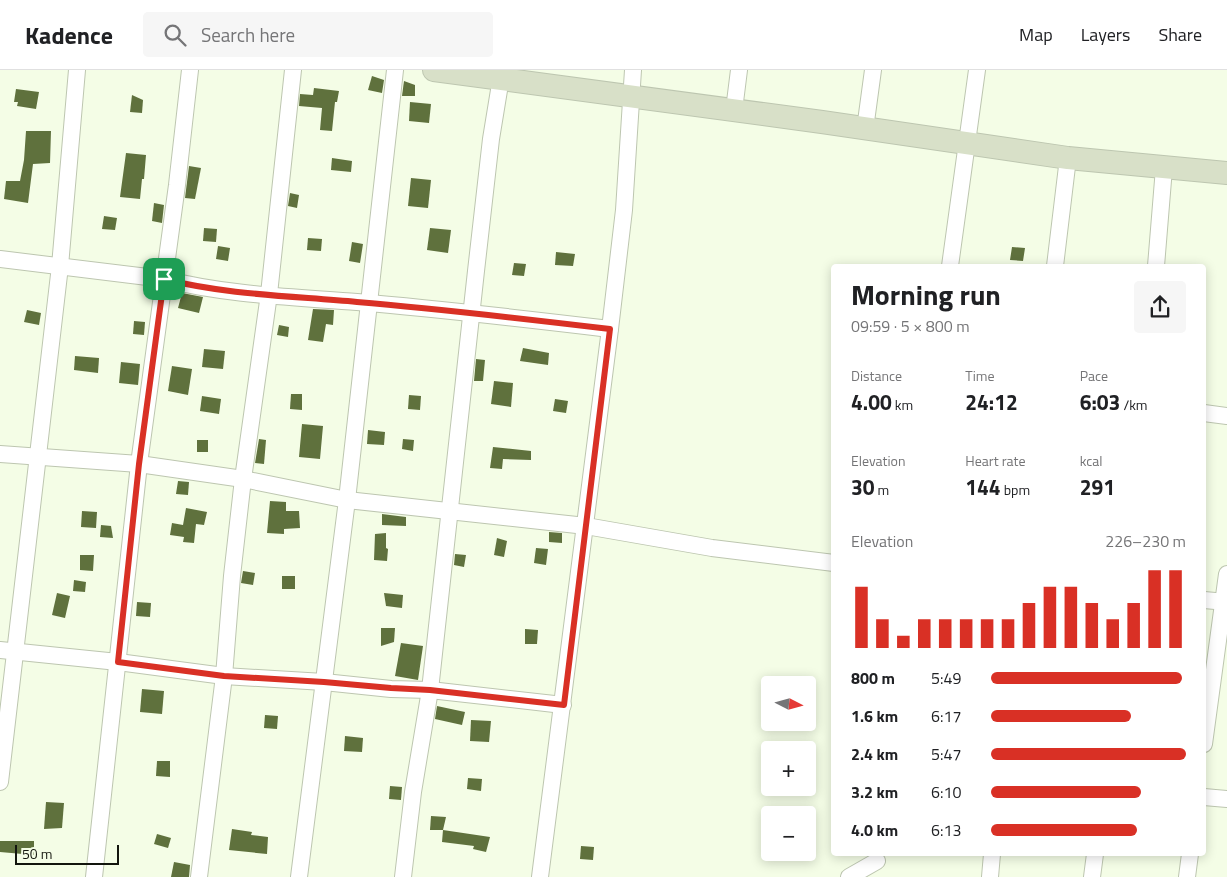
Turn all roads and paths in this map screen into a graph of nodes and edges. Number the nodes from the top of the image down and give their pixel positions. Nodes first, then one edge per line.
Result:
1 (77, 70) edge
2 (190, 70) edge
3 (293, 70) edge
4 (396, 70) edge
5 (434, 70) edge
6 (633, 70) edge
7 (739, 70) edge
8 (873, 70) edge
9 (977, 70) edge
10 (530, 76) edge
11 (500, 78) junction
12 (631, 96) junction
13 (734, 110) junction
14 (865, 129) junction
15 (966, 143) junction
16 (1068, 158) junction
17 (1164, 168) junction
18 (1227, 173) edge
19 (0, 259) edge
20 (950, 264) edge
21 (1055, 264) edge
22 (1156, 264) edge
23 (60, 266) junction
24 (164, 279) junction
25 (269, 294) junction
26 (369, 303) junction
27 (471, 312) junction
28 (610, 329) junction
29 (1206, 412) edge
30 (1227, 416) edge
31 (0, 454) edge
32 (38, 456) junction
33 (139, 464) junction
34 (243, 479) junction
35 (347, 500) junction
36 (450, 510) junction
37 (586, 526) junction
38 (831, 563) edge
39 (1227, 574) edge
40 (1206, 600) edge
41 (1225, 602) edge
42 (7, 651) edge
43 (118, 662) junction
44 (224, 676) junction
45 (324, 682) junction
46 (430, 690) junction
47 (564, 705) junction
48 (1206, 730) edge
49 (0, 782) edge
50 (1206, 797) edge
51 (1227, 799) edge
52 (992, 856) edge
53 (1095, 856) edge
54 (1190, 856) edge
55 (876, 864) edge
56 (94, 877) edge
57 (199, 877) edge
58 (300, 877) edge
59 (403, 877) edge
60 (540, 877) edge
61 (849, 877) edge
62 (990, 877) edge
63 (1092, 877) edge
64 (1187, 877) edge

1 - 23 street
2 - 24 street
3 - 25 street
4 - 26 street
5 - 11 street
6 - 12 street
7 - 13 street
8 - 14 street
9 - 15 street
10 - 11 street
10 - 12 street
11 - 27 street
12 - 13 street
12 - 28 street
13 - 14 street
14 - 15 street
15 - 16 street
15 - 20 street
16 - 17 street
16 - 21 street
17 - 18 street
17 - 22 street
19 - 23 street
23 - 24 street
23 - 32 street
24 - 25 street
24 - 33 street
25 - 26 street
25 - 34 street
26 - 27 street
26 - 35 street
27 - 28 street
27 - 36 street
28 - 37 street
29 - 30 street
31 - 32 street
32 - 33 street
32 - 42 street
33 - 34 street
33 - 43 street
34 - 35 street
34 - 44 street
35 - 36 street
35 - 45 street
36 - 37 street
36 - 46 street
37 - 38 street
37 - 47 street
39 - 41 street
40 - 41 street
41 - 48 street
42 - 43 street
42 - 49 street
43 - 44 street
43 - 56 street
44 - 45 street
44 - 57 street
45 - 46 street
45 - 58 street
46 - 47 street
46 - 59 street
47 - 60 street
50 - 51 street
52 - 62 street
53 - 63 street
54 - 64 street
55 - 61 street

